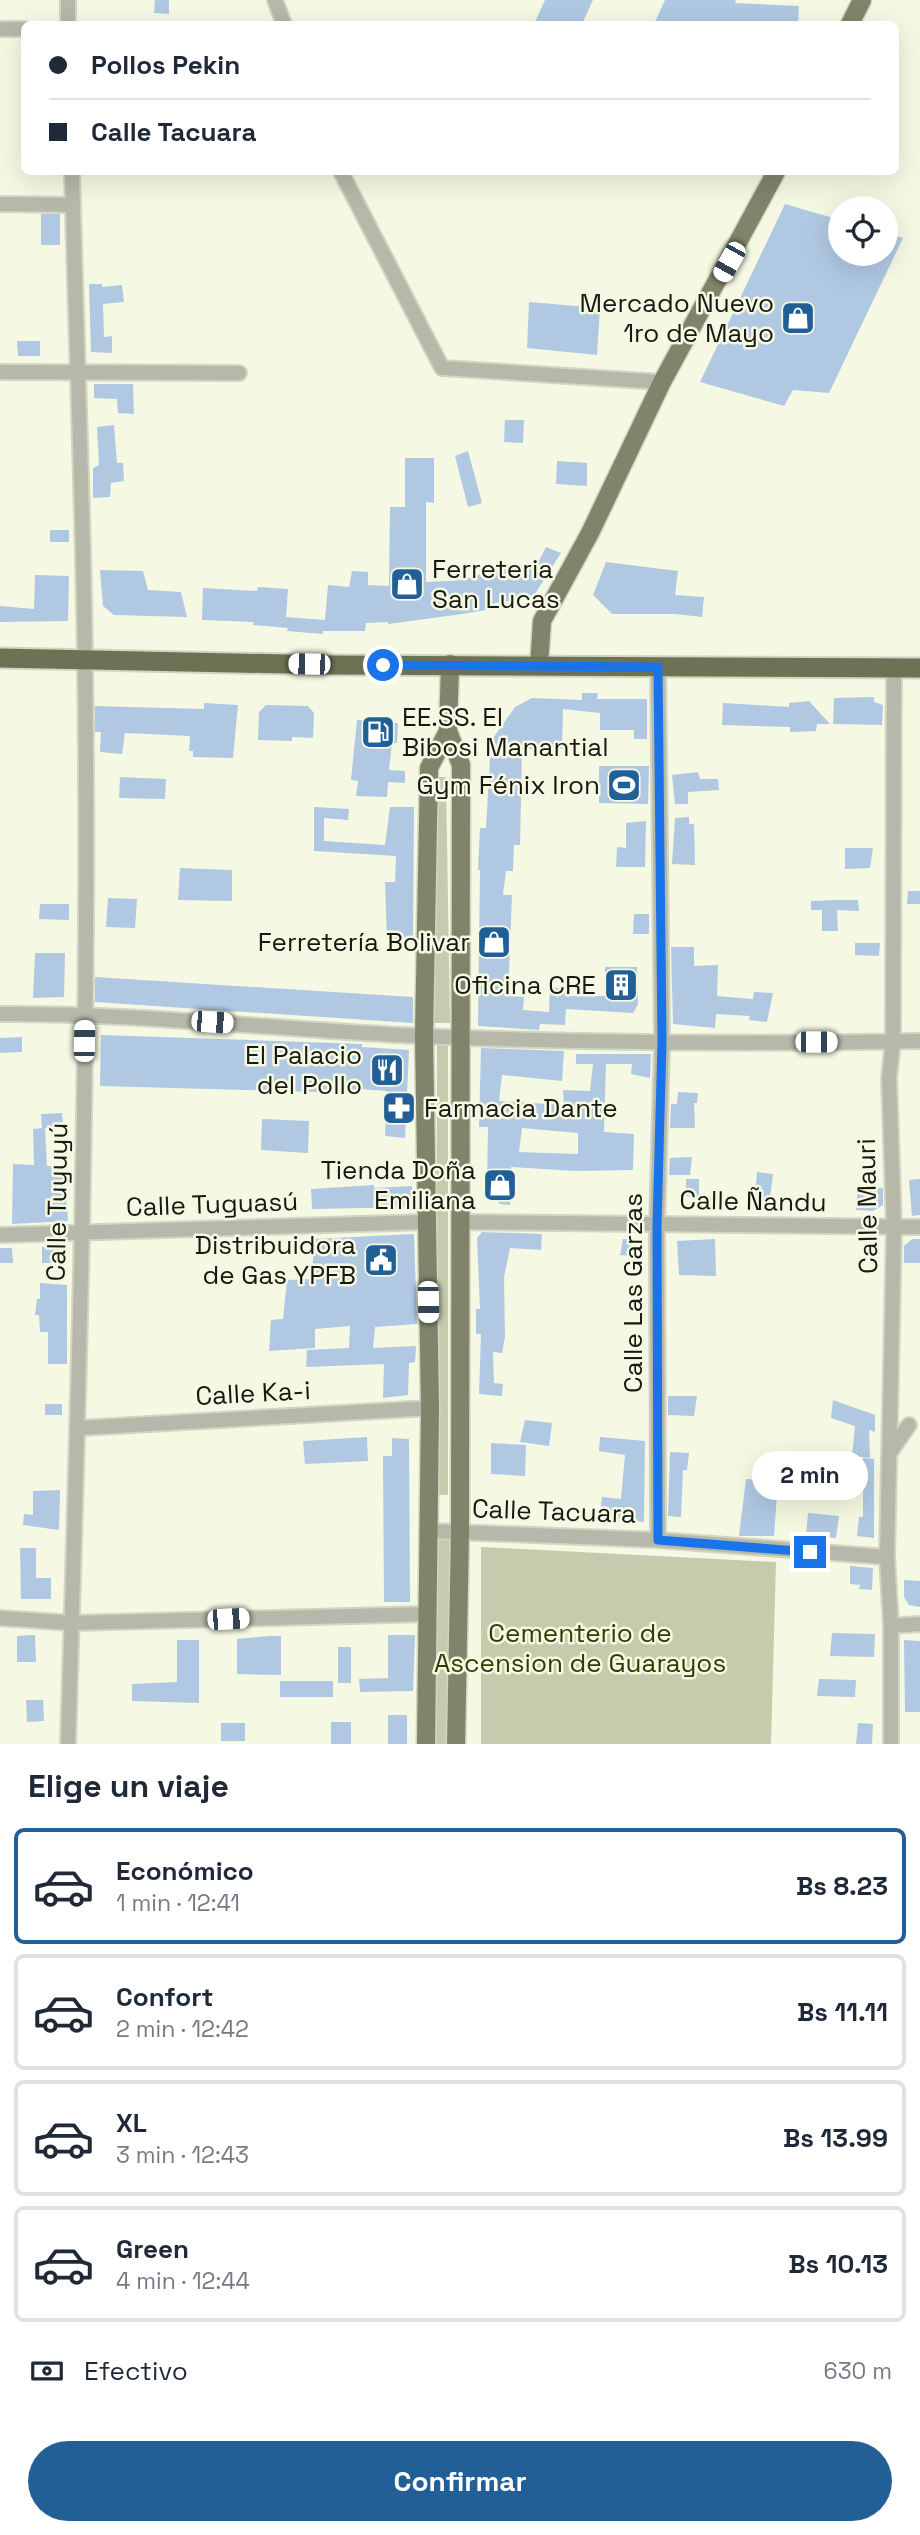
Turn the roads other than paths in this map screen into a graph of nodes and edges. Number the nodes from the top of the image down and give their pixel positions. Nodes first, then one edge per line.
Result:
1 (68, 0) edge
2 (275, 0) edge
3 (863, 0) edge
4 (68, 21) edge
5 (283, 21) edge
6 (852, 21) edge
7 (0, 29) edge
8 (21, 29) edge
9 (72, 175) edge
10 (343, 175) edge
11 (775, 175) edge
12 (0, 204) edge
13 (73, 205) junction
14 (77, 371) junction
15 (0, 372) edge
16 (239, 373) dead end
17 (662, 382) junction
18 (0, 658) edge
19 (85, 660) junction
20 (450, 664) junction
21 (539, 665) junction
22 (658, 667) junction
23 (894, 667) junction
24 (920, 667) edge
25 (448, 731) junction
26 (85, 1013) junction
27 (0, 1014) edge
28 (433, 1036) junction
29 (461, 1037) junction
30 (893, 1041) junction
31 (920, 1041) edge
32 (662, 1042) junction
33 (426, 1222) junction
34 (460, 1222) junction
35 (657, 1225) junction
36 (894, 1227) junction
37 (920, 1227) edge
38 (81, 1232) junction
39 (0, 1235) edge
40 (430, 1408) junction
41 (889, 1417) junction
42 (914, 1425) edge
43 (80, 1427) junction
44 (890, 1452) junction
45 (429, 1531) junction
46 (460, 1532) junction
47 (658, 1540) junction
48 (887, 1557) junction
49 (427, 1614) junction
50 (0, 1618) edge
51 (72, 1622) junction
52 (920, 1624) edge
53 (891, 1626) junction
54 (68, 1744) edge
55 (426, 1744) edge
56 (456, 1744) edge
57 (891, 1744) edge

1 - 4 street
2 - 5 street
3 - 6 main road
7 - 8 street
9 - 13 street, Calle Tuyuyú
10 - 17 street
11 - 17 main road
12 - 13 street
13 - 14 street, Calle Tuyuyú
14 - 15 street
14 - 16 street
14 - 19 street, Calle Tuyuyú
17 - 21 main road
18 - 19 highway
19 - 20 highway
19 - 26 street, Calle Tuyuyú
20 - 21 highway
20 - 25 main road
21 - 22 highway
22 - 23 highway
22 - 32 street, Calle Las Garzas
23 - 24 highway
23 - 30 street, Calle Mauri
25 - 28 main road
25 - 29 main road
26 - 27 street
26 - 28 street
26 - 38 street, Calle Tuyuyú
28 - 29 street
28 - 33 main road
29 - 32 street
29 - 34 main road
30 - 31 street
30 - 32 street
30 - 36 street, Calle Mauri
32 - 35 street, Calle Las Garzas
33 - 38 street, Calle Tuguasú
33 - 40 main road
34 - 35 street, Calle Ñandu
34 - 46 main road
35 - 36 street, Calle Ñandu
35 - 47 street, Calle Las Garzas
36 - 37 street, Calle Ñandu
36 - 41 street, Calle Mauri
38 - 39 street, Calle Tuguasú
38 - 43 street, Calle Tuyuyú
40 - 43 street, Calle Ka-i
40 - 45 main road
41 - 42 street
41 - 44 street, Calle Mauri
42 - 44 street
43 - 51 street, Calle Tuyuyú
44 - 48 street, Calle Mauri
45 - 46 street, Calle Tacuara
45 - 49 main road
46 - 47 street, Calle Tacuara
46 - 56 main road
47 - 48 street, Calle Tacuara
48 - 53 street, Calle Mauri
49 - 51 street
49 - 55 main road
50 - 51 street
51 - 54 street, Calle Tuyuyú
52 - 53 street
53 - 57 street, Calle Mauri

